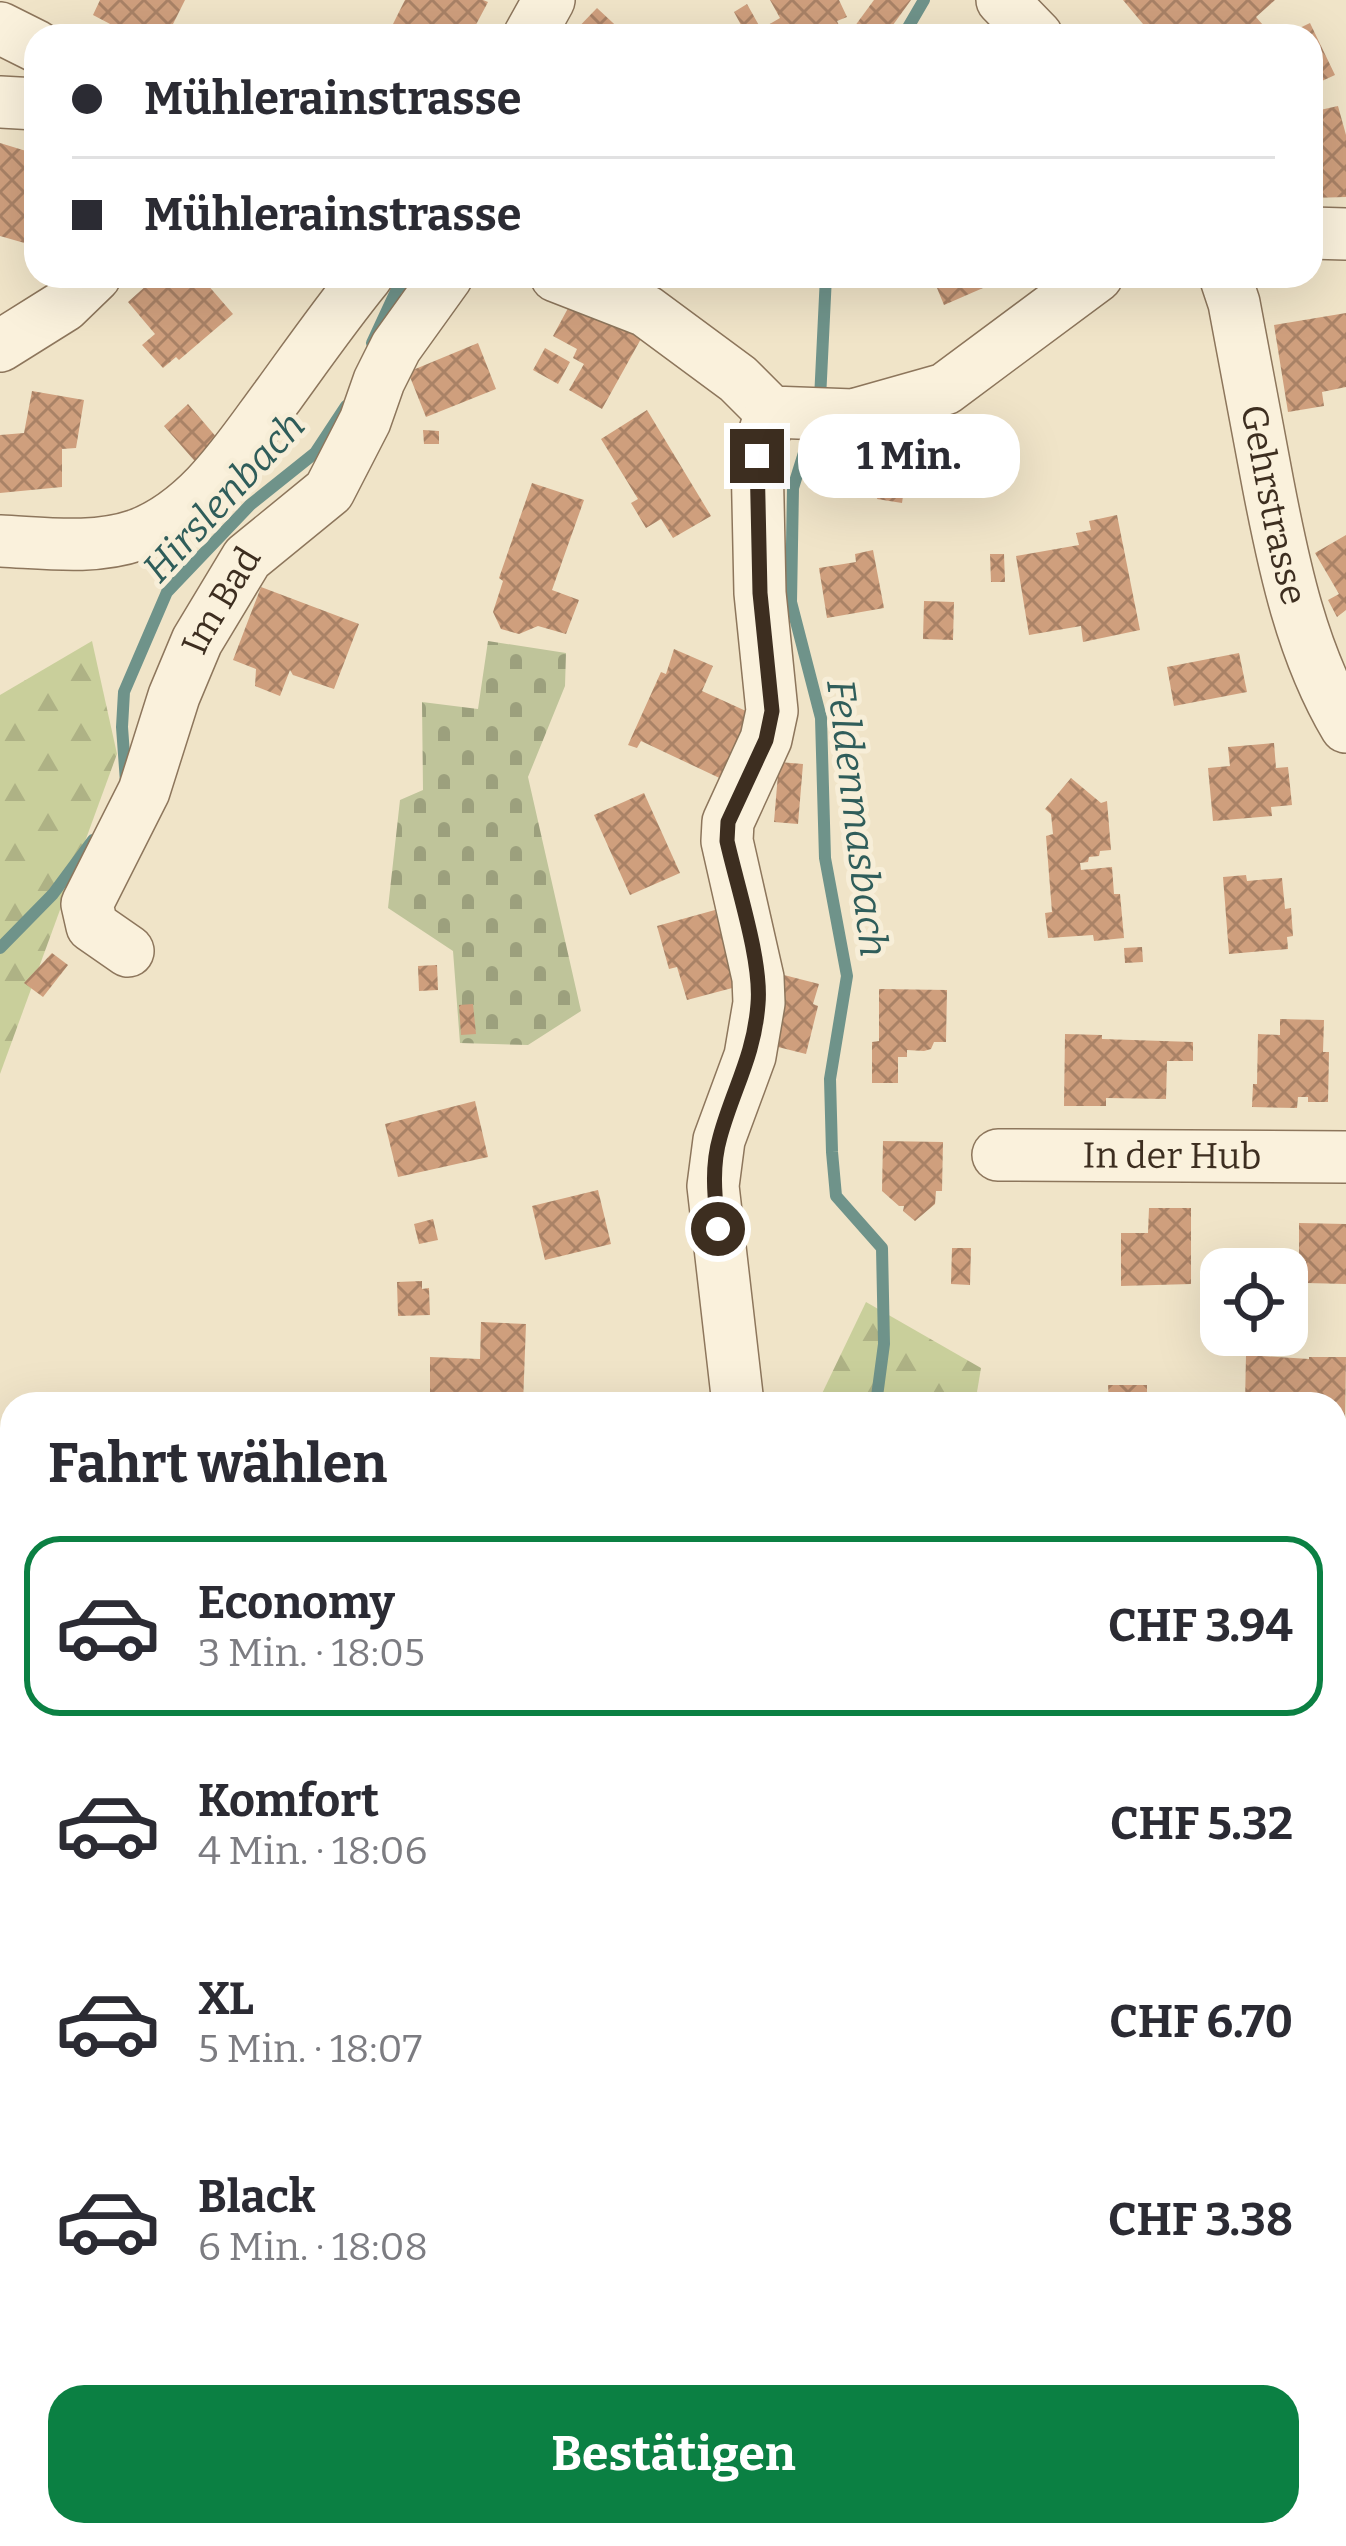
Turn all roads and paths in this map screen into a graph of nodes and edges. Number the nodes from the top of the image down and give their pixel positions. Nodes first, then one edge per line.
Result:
1 (83, 288) edge
2 (358, 288) edge
3 (438, 288) edge
4 (588, 288) edge
5 (1081, 288) edge
6 (1229, 288) edge
7 (0, 346) edge
8 (771, 412) junction
9 (0, 541) edge
10 (1346, 728) edge
11 (128, 951) dead end
12 (998, 1155) dead end
13 (1346, 1157) edge
14 (737, 1392) edge

1 - 7 street
2 - 9 street
3 - 11 street, Im Bad
4 - 8 street
5 - 8 street
6 - 10 street, Gehrstrasse
8 - 14 street
12 - 13 street, In der Hub

